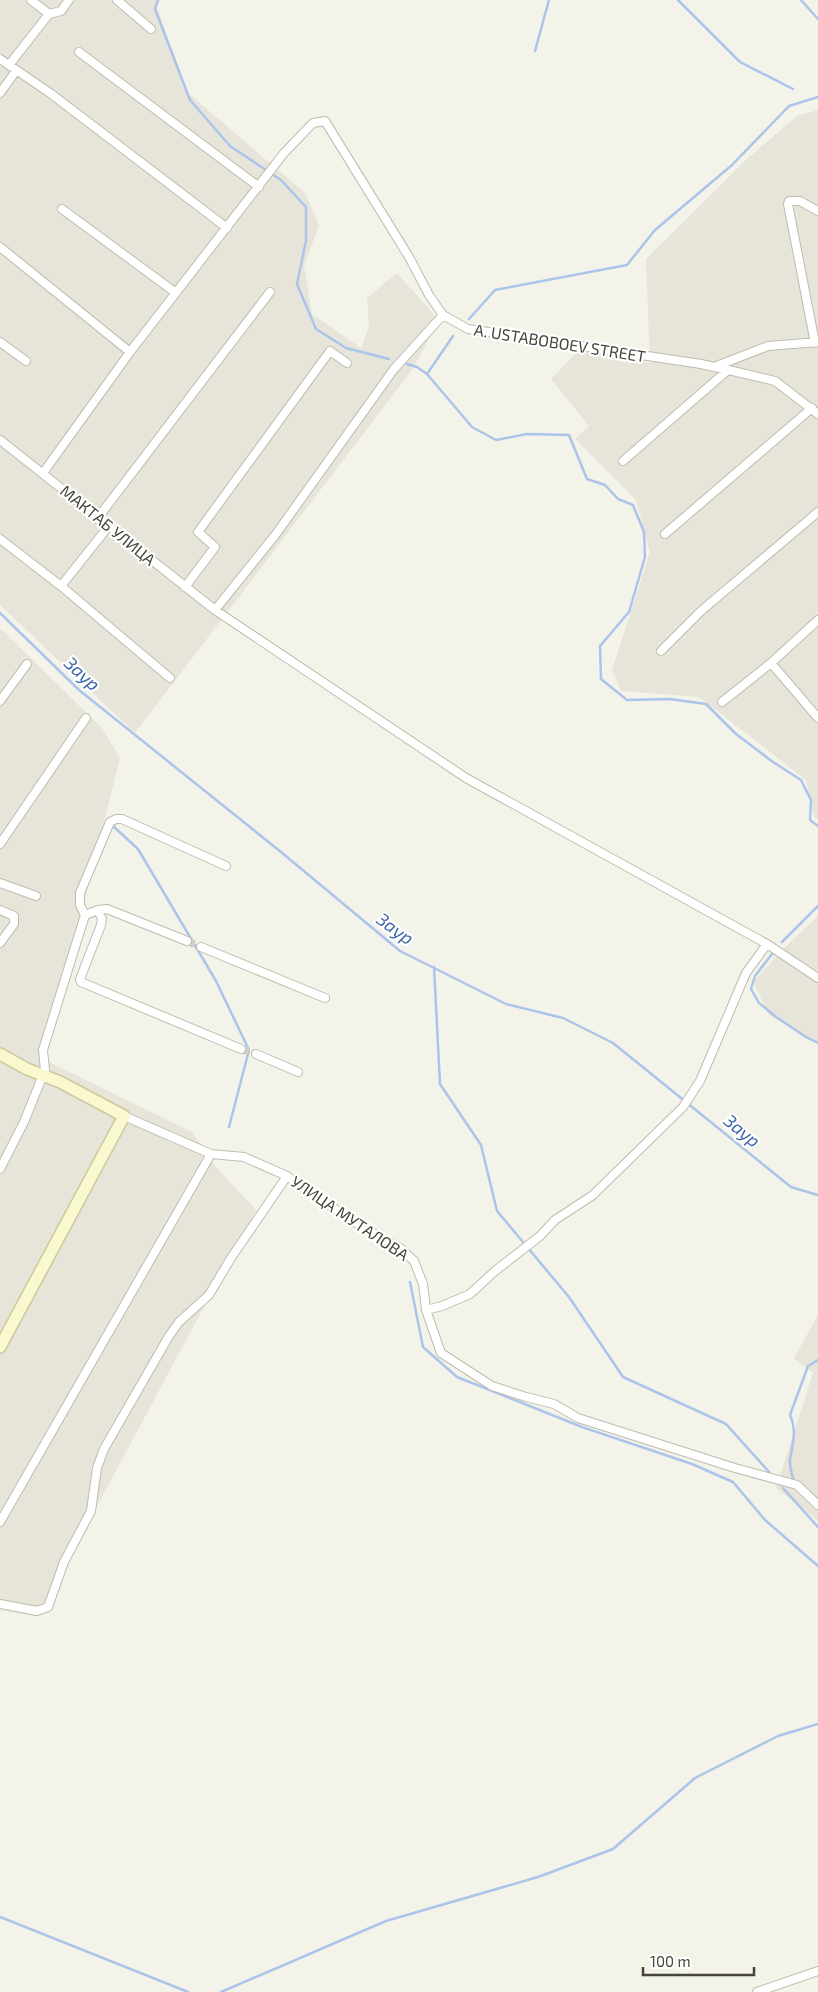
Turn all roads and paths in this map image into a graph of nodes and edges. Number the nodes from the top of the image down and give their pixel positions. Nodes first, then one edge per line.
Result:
1 (31, 0) edge
2 (69, 0) edge
3 (117, 0) edge
4 (49, 14) junction
5 (151, 29) dead end
6 (80, 52) dead end
7 (0, 59) edge
8 (9, 65) junction
9 (16, 71) junction
10 (0, 93) edge
11 (259, 187) junction
12 (62, 208) dead end
13 (818, 211) edge
14 (227, 228) junction
15 (0, 247) edge
16 (270, 292) dead end
17 (176, 293) junction
18 (443, 315) junction
19 (0, 342) edge
20 (816, 343) edge
21 (130, 352) junction
22 (26, 361) dead end
23 (347, 363) dead end
24 (714, 367) junction
25 (728, 370) junction
26 (812, 408) junction
27 (818, 414) edge
28 (0, 440) edge
29 (623, 461) dead end
30 (43, 473) junction
31 (818, 512) edge
32 (97, 519) junction
33 (108, 527) junction
34 (665, 534) dead end
35 (0, 538) edge
36 (61, 586) junction
37 (185, 586) junction
38 (215, 610) junction
39 (818, 620) edge
40 (661, 651) dead end
41 (771, 663) junction
42 (27, 664) dead end
43 (170, 678) dead end
44 (0, 702) edge
45 (722, 702) dead end
46 (86, 718) dead end
47 (818, 718) edge
48 (0, 844) edge
49 (226, 866) dead end
50 (0, 883) edge
51 (36, 896) dead end
52 (0, 910) edge
53 (98, 910) junction
54 (85, 915) junction
55 (187, 941) tunnel mouth
56 (0, 943) edge
57 (767, 944) junction
58 (201, 947) tunnel mouth
59 (818, 978) edge
60 (326, 998) dead end
61 (242, 1049) tunnel mouth
62 (0, 1054) edge
63 (256, 1054) tunnel mouth
64 (298, 1072) dead end
65 (43, 1077) junction
66 (124, 1116) junction
67 (211, 1154) junction
68 (0, 1169) edge
69 (287, 1176) junction
70 (426, 1310) junction
71 (0, 1347) edge
72 (818, 1505) edge
73 (0, 1522) edge
74 (0, 1604) edge
75 (818, 1971) edge
76 (757, 1992) edge

1 - 4 street
2 - 4 street
3 - 5 street
4 - 8 street
6 - 11 street
7 - 8 street
8 - 9 street
9 - 10 street
9 - 14 street
11 - 14 street
11 - 18 street, A. USTABOBOEV STREET
12 - 17 street
13 - 20 street
14 - 17 street
15 - 21 street
16 - 32 street
17 - 21 street
18 - 24 street, A. USTABOBOEV STREET
18 - 38 street
19 - 22 street
20 - 24 street
21 - 30 street
23 - 37 street
24 - 25 street, A. USTABOBOEV STREET
25 - 26 street, A. USTABOBOEV STREET
25 - 29 street
26 - 27 street, A. USTABOBOEV STREET
26 - 34 street
28 - 30 street, МАКТАБ УЛИЦА
30 - 32 street, МАКТАБ УЛИЦА
31 - 40 street
32 - 33 street, МАКТАБ УЛИЦА
33 - 36 street
33 - 37 street, МАКТАБ УЛИЦА
35 - 36 street
36 - 43 street
37 - 38 street, МАКТАБ УЛИЦА
38 - 57 street, МАКТАБ УЛИЦА
39 - 41 street
41 - 45 street
41 - 47 street
42 - 44 street
46 - 48 street
49 - 54 street
50 - 51 street
52 - 56 street
53 - 54 street
53 - 55 street
53 - 61 street
54 - 65 street
57 - 59 street, МАКТАБ УЛИЦА
57 - 70 street
58 - 60 street
62 - 65 street
63 - 64 street
65 - 66 street
65 - 68 street
66 - 67 street, УЛИЦА МУТАЛОВА
66 - 71 street
67 - 69 street, УЛИЦА МУТАЛОВА
67 - 73 street
69 - 70 street, УЛИЦА МУТАЛОВА
69 - 74 street
70 - 72 street, УЛИЦА МУТАЛОВА
75 - 76 street

